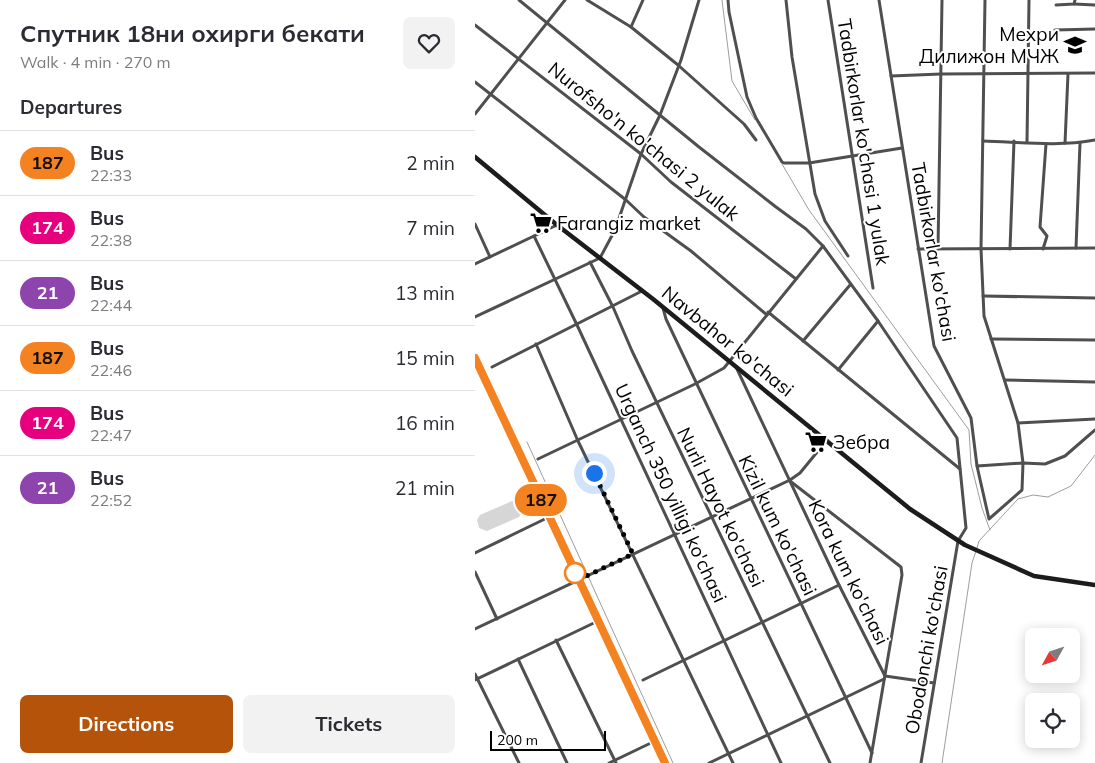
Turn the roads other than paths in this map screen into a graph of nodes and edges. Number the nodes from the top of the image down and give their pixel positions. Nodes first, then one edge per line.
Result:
1 (519, 0) edge
2 (565, 0) edge
3 (587, 0) edge
4 (643, 0) edge
5 (699, 0) edge
6 (728, 0) edge
7 (786, 0) edge
8 (828, 0) edge
9 (879, 0) edge
10 (942, 0) edge
11 (985, 0) edge
12 (1029, 0) edge
13 (1075, 0) edge
14 (594, 2) edge
15 (1074, 4) junction
16 (1056, 5) dead end
17 (1095, 6) edge
18 (546, 23) junction
19 (475, 25) edge
20 (631, 27) junction
21 (1095, 29) edge
22 (1055, 30) dead end
23 (518, 59) junction
24 (679, 66) junction
25 (1028, 73) junction
26 (1095, 73) edge
27 (941, 74) junction
28 (985, 74) junction
29 (1068, 74) junction
30 (891, 76) junction
31 (475, 82) edge
32 (491, 94) junction
33 (475, 114) edge
34 (660, 115) junction
35 (756, 140) dead end
36 (1095, 140) edge
37 (983, 141) junction
38 (1013, 141) junction
39 (1027, 142) junction
40 (1080, 142) junction
41 (1065, 143) junction
42 (1046, 144) junction
43 (902, 148) junction
44 (641, 154) junction
45 (852, 156) junction
46 (475, 157) edge
47 (809, 163) junction
48 (626, 200) junction
49 (475, 224) edge
50 (557, 225) junction
51 (534, 236) junction
52 (823, 246) junction
53 (1076, 248) junction
54 (1095, 248) edge
55 (918, 249) junction
56 (938, 249) junction
57 (981, 249) junction
58 (1010, 249) junction
59 (1043, 249) junction
60 (847, 256) dead end
61 (491, 257) junction
62 (600, 258) junction
63 (590, 262) junction
64 (475, 264) edge
65 (555, 279) junction
66 (795, 279) junction
67 (850, 285) junction
68 (873, 288) dead end
69 (643, 291) junction
70 (983, 296) junction
71 (1095, 298) edge
72 (613, 307) junction
73 (663, 308) junction
74 (767, 314) junction
75 (475, 316) edge
76 (878, 321) junction
77 (577, 325) junction
78 (991, 338) junction
79 (1095, 340) edge
80 (803, 341) junction
81 (536, 344) junction
82 (475, 358) edge
83 (729, 362) junction
84 (492, 367) dead end
85 (737, 369) junction
86 (837, 370) junction
87 (1005, 380) junction
88 (1095, 382) edge
89 (695, 384) junction
90 (656, 403) junction
91 (1095, 419) edge
92 (621, 420) junction
93 (1018, 423) junction
94 (1095, 430) edge
95 (827, 440) junction
96 (578, 441) junction
97 (538, 459) dead end
98 (1023, 463) junction
99 (977, 466) junction
100 (960, 470) junction
101 (790, 480) junction
102 (750, 499) junction
103 (549, 517) junction
104 (711, 518) junction
105 (675, 534) junction
106 (958, 541) junction
107 (475, 552) edge
108 (633, 554) junction
109 (475, 572) edge
110 (578, 580) junction
111 (1095, 584) edge
112 (839, 585) junction
113 (800, 604) junction
114 (497, 619) junction
115 (598, 621) junction
116 (761, 622) junction
117 (475, 629) edge
118 (557, 640) junction
119 (724, 640) junction
120 (518, 659) junction
121 (684, 660) junction
122 (475, 674) edge
123 (884, 677) junction
124 (476, 679) edge
125 (643, 680) dead end
126 (934, 683) junction
127 (844, 698) junction
128 (807, 716) junction
129 (768, 735) junction
130 (655, 741) junction
131 (729, 753) junction
132 (872, 753) junction
133 (615, 762) edge
134 (519, 763) edge
135 (567, 763) edge
136 (609, 763) edge
137 (665, 763) edge
138 (709, 763) edge
139 (733, 763) edge
140 (781, 763) edge
141 (830, 763) edge
142 (870, 763) edge
143 (921, 763) edge

1 - 18 street, Obodonchi ko'chasi
2 - 18 street
3 - 14 street
4 - 20 street
5 - 24 street
6 - 47 street
7 - 47 street
8 - 45 street, Tadbirkorlar ko'chasi 1 yulak
9 - 30 street, Tadbirkorlar ko'chasi
10 - 27 street
11 - 28 street
12 - 25 street
13 - 15 street
14 - 20 street
15 - 16 street
15 - 17 street
18 - 23 street
18 - 34 street, Obodonchi ko'chasi
19 - 23 street, Nurofsho'n ko'chasi 2 yulak
20 - 24 street
21 - 22 street
23 - 32 street
23 - 44 street, Nurofsho'n ko'chasi 2 yulak
24 - 34 street
24 - 35 street
25 - 28 street
25 - 29 street
25 - 39 street
26 - 29 street
27 - 28 street
27 - 30 street
27 - 56 street
28 - 37 street
29 - 41 street
30 - 43 street, Tadbirkorlar ko'chasi
31 - 32 street
32 - 33 street
32 - 48 street
34 - 44 street
34 - 52 street, Obodonchi ko'chasi
36 - 40 street
37 - 38 street
37 - 57 street
38 - 39 street
38 - 58 street
39 - 42 street
40 - 41 street
40 - 53 street
41 - 42 street
42 - 59 street
43 - 45 street
43 - 55 street, Tadbirkorlar ko'chasi
44 - 48 street
44 - 66 street, Nurofsho'n ko'chasi 2 yulak
45 - 47 street
45 - 68 street, Tadbirkorlar ko'chasi 1 yulak
46 - 50 main road, Navbahor ko'chasi
47 - 60 street
48 - 62 street
48 - 74 street
49 - 61 street
50 - 51 street
50 - 62 main road, Navbahor ko'chasi
51 - 61 street
51 - 65 street, Urganch 350 yilligi ko'chasi
52 - 66 street
52 - 67 street, Obodonchi ko'chasi
53 - 54 street
53 - 59 street
55 - 56 street
55 - 99 street, Tadbirkorlar ko'chasi
56 - 57 street
57 - 58 street
57 - 70 street
58 - 59 street
61 - 64 street
62 - 63 street
62 - 69 main road, Navbahor ko'chasi
63 - 65 street
63 - 72 street, Nurli Hayot ko'chasi
65 - 75 street
65 - 77 street, Urganch 350 yilligi ko'chasi
66 - 74 street
67 - 76 street, Obodonchi ko'chasi
67 - 80 street
69 - 72 street
69 - 73 main road, Navbahor ko'chasi
70 - 71 street
70 - 78 street
72 - 77 street
72 - 90 street, Nurli Hayot ko'chasi
73 - 83 main road, Navbahor ko'chasi
73 - 89 street, Kizil kum ko'chasi
74 - 80 street
74 - 83 street
76 - 86 street
76 - 100 street, Obodonchi ko'chasi
77 - 81 street
77 - 92 street, Urganch 350 yilligi ko'chasi
78 - 79 street
78 - 87 street
80 - 86 street
81 - 84 street
81 - 96 street
82 - 103 street
83 - 85 main road, Navbahor ko'chasi
83 - 89 street
85 - 95 main road, Navbahor ko'chasi
85 - 101 street, Kora kum ko'chasi
86 - 100 street
87 - 88 street
87 - 93 street
89 - 90 street
89 - 102 street, Kizil kum ko'chasi
90 - 92 street
90 - 104 street, Nurli Hayot ko'chasi
91 - 93 street
92 - 96 street
92 - 105 street, Urganch 350 yilligi ko'chasi
93 - 98 street
94 - 98 street
95 - 101 street
95 - 106 main road, Navbahor ko'chasi
96 - 97 street
96 - 108 street
98 - 99 street
98 - 99 street, Tadbirkorlar ko'chasi
100 - 106 street, Obodonchi ko'chasi
101 - 102 street
101 - 112 street, Kora kum ko'chasi
101 - 123 street, Kora kum ko'chasi
102 - 104 street
102 - 113 street, Kizil kum ko'chasi
103 - 107 street
103 - 110 street
104 - 105 street
104 - 116 street, Nurli Hayot ko'chasi
105 - 108 street
105 - 119 street, Urganch 350 yilligi ko'chasi
106 - 111 main road, Navbahor ko'chasi
106 - 126 street, Obodonchi ko'chasi
108 - 110 street
108 - 121 street
109 - 114 street
110 - 114 street
110 - 115 street
112 - 113 street
112 - 123 street, Kora kum ko'chasi
113 - 116 street
113 - 127 street, Kizil kum ko'chasi
114 - 117 street
115 - 118 street
115 - 130 street
116 - 119 street
116 - 128 street, Nurli Hayot ko'chasi
118 - 120 street
118 - 133 street
119 - 121 street
119 - 129 street, Urganch 350 yilligi ko'chasi
120 - 124 street
120 - 135 street
121 - 125 street
121 - 131 street
122 - 124 street
123 - 126 street
123 - 127 street
123 - 132 street, Kora kum ko'chasi
124 - 134 street
126 - 143 street, Obodonchi ko'chasi
127 - 128 street
127 - 132 street, Kizil kum ko'chasi
128 - 129 street
128 - 141 street, Nurli Hayot ko'chasi
129 - 131 street
129 - 140 street, Urganch 350 yilligi ko'chasi
130 - 133 street
130 - 137 street
131 - 138 street
131 - 139 street
132 - 142 street, Kora kum ko'chasi
133 - 136 street

